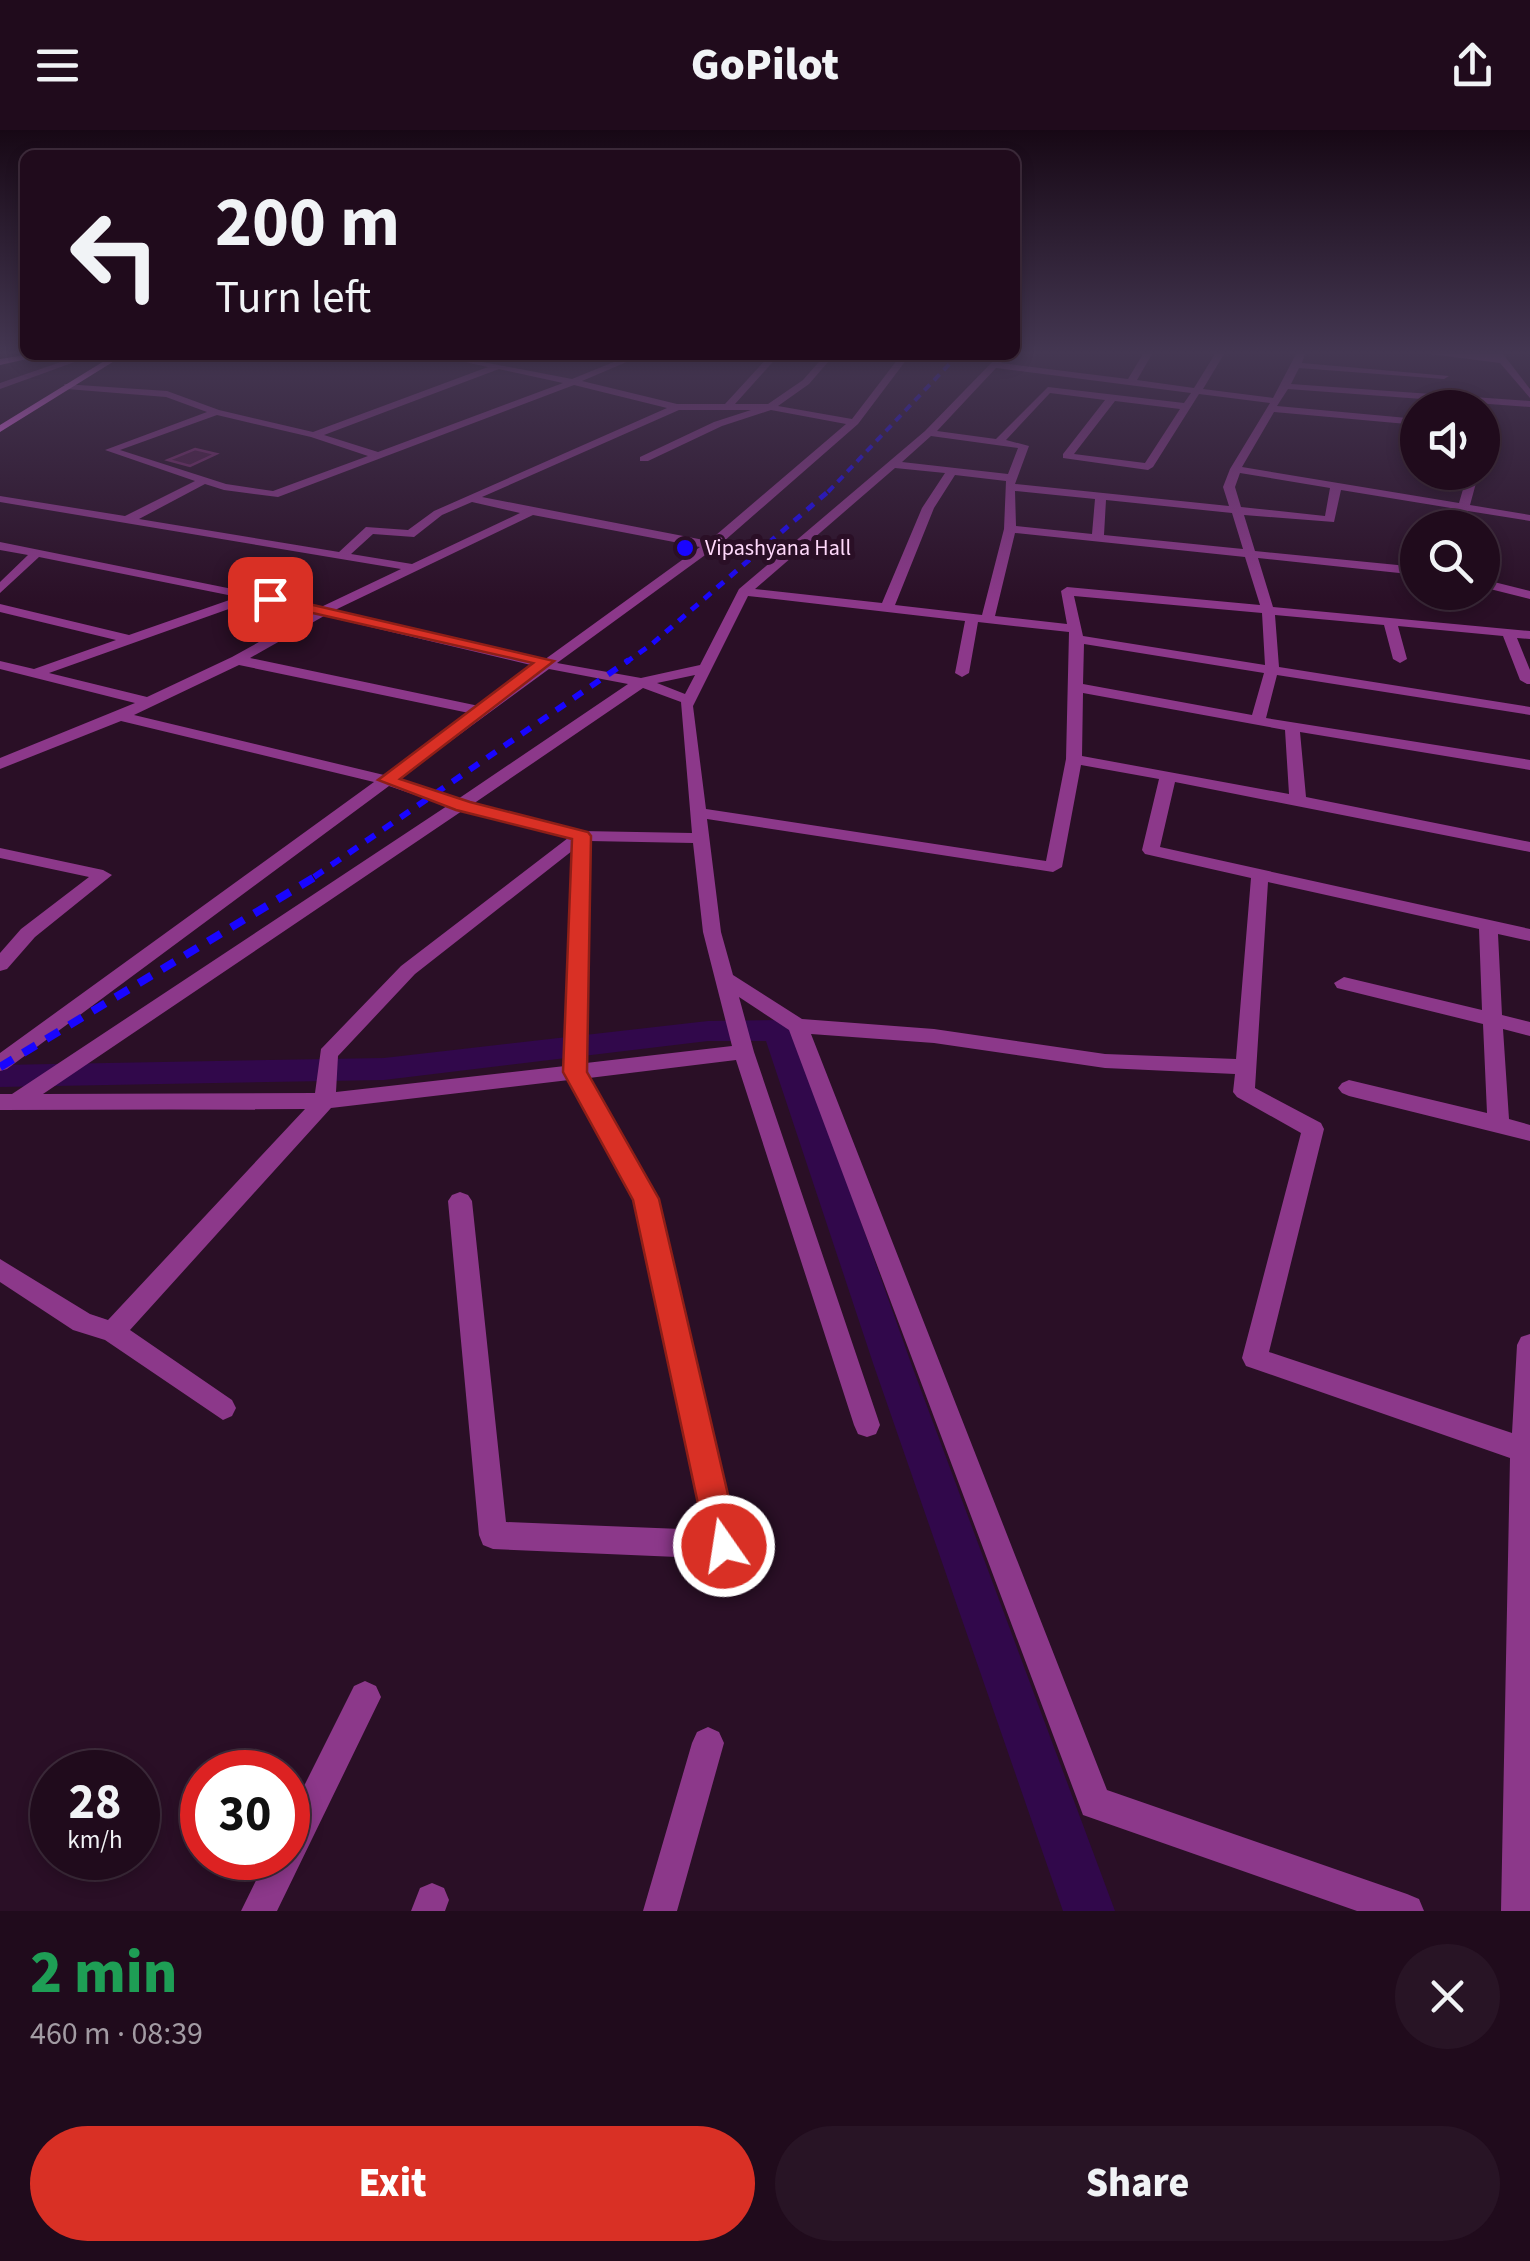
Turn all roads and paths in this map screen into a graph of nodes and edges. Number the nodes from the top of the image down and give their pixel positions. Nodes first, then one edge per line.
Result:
1 (146, 437) edge
2 (320, 437) edge
3 (428, 437) edge
4 (610, 437) edge
5 (689, 437) edge
6 (836, 437) edge
7 (923, 437) edge
8 (961, 437) edge
9 (1005, 437) edge
10 (1082, 437) edge
11 (1166, 437) edge
12 (1255, 437) edge
13 (1000, 442) junction
14 (378, 456) junction
15 (644, 458) dead end
16 (892, 464) junction
17 (1234, 469) junction
18 (951, 473) junction
19 (203, 481) junction
20 (1010, 482) junction
21 (1336, 486) junction
22 (1468, 490) edge
23 (1101, 496) junction
24 (474, 498) junction
25 (0, 499) edge
26 (1463, 506) junction
27 (1236, 510) junction
28 (1462, 510) edge
29 (531, 512) junction
30 (1530, 518) edge
31 (129, 519) junction
32 (1010, 529) junction
33 (1098, 538) junction
34 (711, 545) junction
35 (0, 546) edge
36 (37, 553) junction
37 (342, 554) junction
38 (1253, 556) junction
39 (415, 568) junction
40 (1400, 569) edge
41 (0, 588) edge
42 (1500, 588) edge
43 (744, 592) junction
44 (252, 596) junction
45 (1530, 596) edge
46 (0, 608) edge
47 (887, 608) junction
48 (324, 610) junction
49 (1268, 610) junction
50 (972, 618) junction
51 (988, 619) junction
52 (1390, 622) junction
53 (1508, 633) junction
54 (1076, 634) junction
55 (1530, 635) edge
56 (131, 639) junction
57 (1400, 659) dead end
58 (236, 660) junction
59 (546, 661) junction
60 (0, 666) edge
61 (706, 668) junction
62 (1272, 668) junction
63 (962, 673) dead end
64 (34, 674) junction
65 (1527, 680) dead end
66 (641, 682) junction
67 (1076, 687) junction
68 (689, 700) junction
69 (149, 702) junction
70 (1530, 710) edge
71 (480, 711) junction
72 (120, 716) junction
73 (1258, 721) junction
74 (1292, 727) junction
75 (1074, 758) junction
76 (0, 764) edge
77 (1530, 765) edge
78 (1168, 776) junction
79 (387, 780) junction
80 (1298, 800) junction
81 (463, 806) junction
82 (698, 813) junction
83 (582, 836) junction
84 (701, 838) junction
85 (1530, 846) edge
86 (0, 853) edge
87 (1260, 874) junction
88 (1488, 926) junction
89 (1530, 935) edge
90 (0, 965) edge
91 (724, 979) junction
92 (1344, 983) dead end
93 (1492, 1020) junction
94 (798, 1026) junction
95 (1530, 1029) edge
96 (744, 1052) junction
97 (0, 1064) edge
98 (1246, 1067) junction
99 (575, 1072) junction
100 (1349, 1088) dead end
101 (325, 1100) junction
102 (8, 1102) edge
103 (1498, 1124) junction
104 (1530, 1133) edge
105 (460, 1201) dead end
106 (0, 1268) edge
107 (112, 1332) junction
108 (1530, 1345) edge
109 (223, 1408) dead end
110 (867, 1425) dead end
111 (1527, 1452) edge
112 (365, 1696) dead end
113 (708, 1743) dead end
114 (310, 1807) edge
115 (274, 1880) edge
116 (258, 1911) edge
117 (660, 1911) edge
118 (1407, 1911) edge
119 (1518, 1911) edge

1 - 19 street
2 - 14 street
3 - 14 street
4 - 24 street
5 - 15 street
6 - 34 street
7 - 16 street
8 - 13 street
9 - 13 street
10 - 11 street
12 - 17 street
13 - 20 street
14 - 19 street
16 - 18 street
16 - 43 street
17 - 21 street
17 - 27 street
18 - 20 street
18 - 47 street
19 - 31 street
20 - 23 street
20 - 32 street
21 - 26 street
21 - 27 street
22 - 26 street
23 - 27 street
23 - 33 street
24 - 29 street
24 - 37 street
25 - 31 street
26 - 28 street
26 - 30 street
27 - 38 street
29 - 34 street
29 - 39 street
31 - 37 street
32 - 33 street
32 - 51 street
33 - 38 street
34 - 59 street
35 - 36 street
36 - 41 street
36 - 44 street
37 - 39 street
38 - 40 street
38 - 49 street
39 - 48 street
42 - 45 street
43 - 47 street
43 - 61 street
44 - 48 street
44 - 56 street
46 - 56 street
47 - 50 street
48 - 58 street
48 - 59 street
49 - 52 street
49 - 54 street
49 - 62 street
50 - 51 street
50 - 63 street
51 - 54 street
52 - 53 street
52 - 57 street
53 - 55 street
53 - 65 street
54 - 62 street
54 - 67 street
56 - 64 street
58 - 69 street
58 - 71 street
59 - 66 street
59 - 71 street
60 - 64 street
61 - 66 street
61 - 68 street
62 - 70 street
62 - 73 street
64 - 69 street
66 - 68 street
66 - 81 street
67 - 73 street
67 - 75 street
68 - 82 street
69 - 72 street
71 - 79 street
72 - 76 street
72 - 79 street
73 - 74 street
74 - 77 street
74 - 80 street
75 - 78 street
75 - 82 street
78 - 80 street
78 - 87 street
79 - 81 street
79 - 97 street
80 - 85 street
81 - 83 street
81 - 102 street
82 - 84 street
83 - 84 street
83 - 99 street
83 - 101 street
84 - 91 street
86 - 90 street
87 - 88 street
87 - 98 street
88 - 89 street
88 - 93 street
91 - 94 street
91 - 96 street
92 - 93 street
93 - 95 street
93 - 103 street
94 - 98 street
94 - 118 street
96 - 99 street
96 - 110 street
98 - 111 street
99 - 101 street
99 - 105 street
100 - 103 street
101 - 102 street
101 - 107 street
103 - 104 street
106 - 107 street
107 - 109 street
108 - 111 street
111 - 119 street
112 - 114 street
113 - 117 street
115 - 116 street

